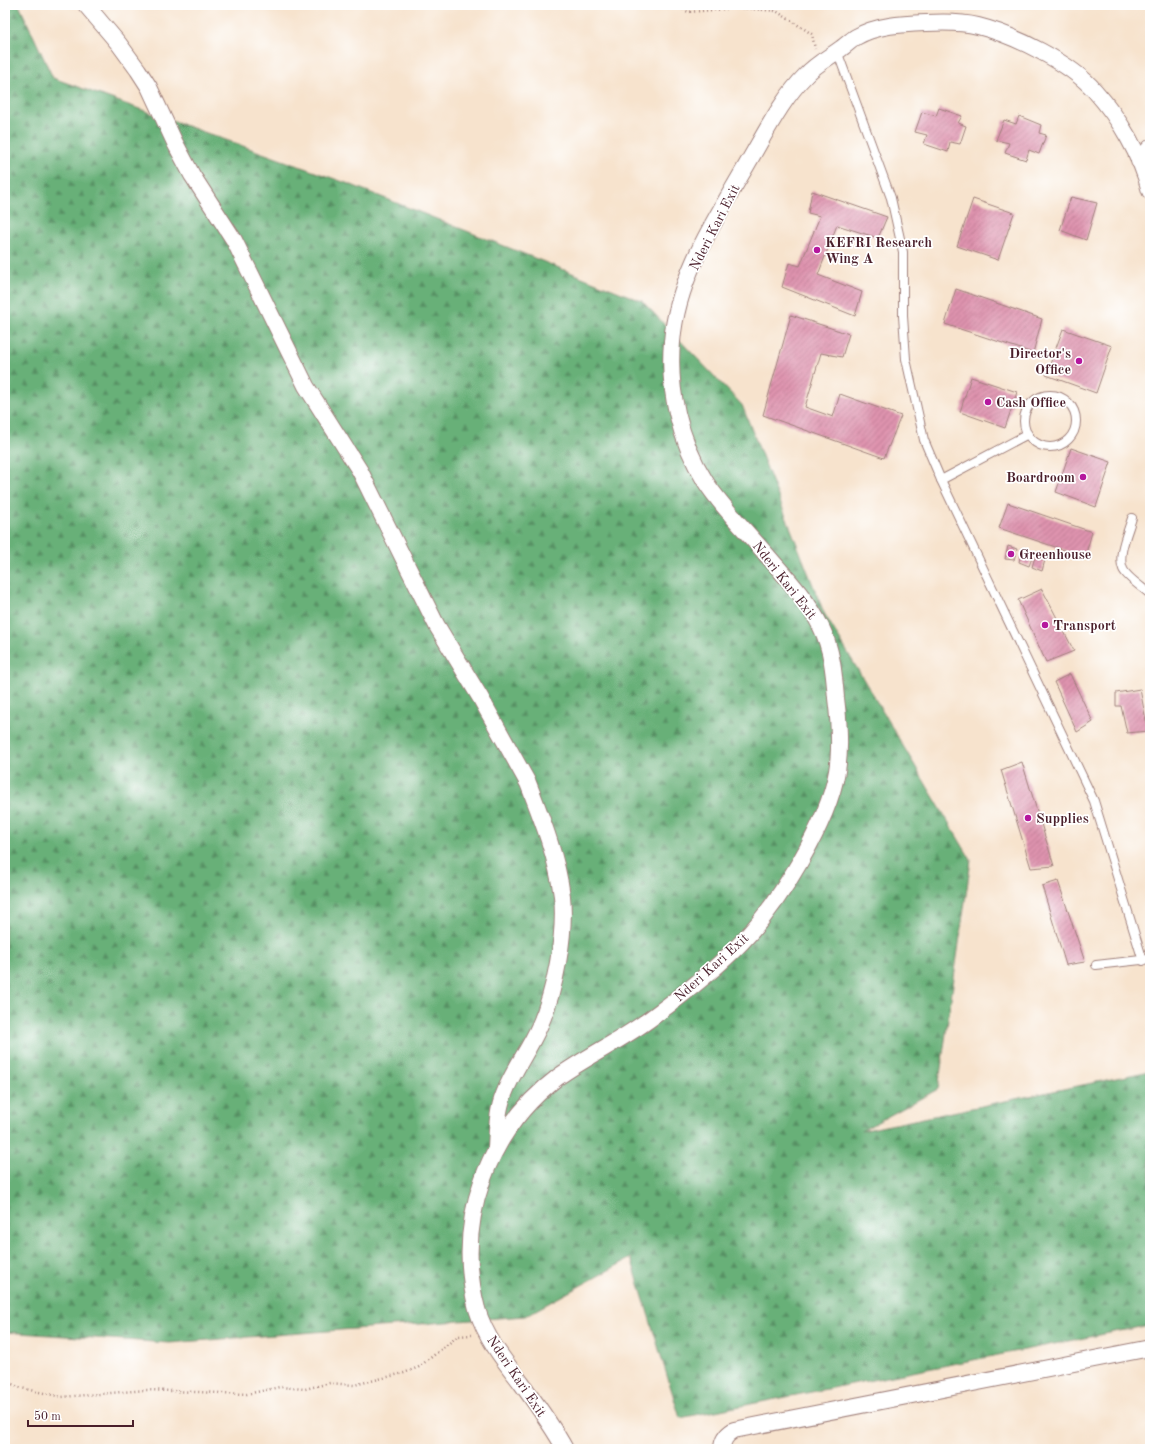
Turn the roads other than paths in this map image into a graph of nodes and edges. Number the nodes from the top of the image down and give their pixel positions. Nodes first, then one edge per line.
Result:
1 (86, 5) edge
2 (838, 51) junction
3 (1150, 148) edge
4 (1140, 162) junction
5 (1150, 191) edge
6 (1028, 434) junction
7 (941, 480) junction
8 (1132, 518) dead end
9 (1150, 594) edge
10 (1146, 960) edge
11 (1096, 965) dead end
12 (496, 1149) junction
13 (1150, 1348) edge
14 (565, 1449) edge
15 (722, 1449) edge

1 - 12 street
2 - 4 street, Nderi Kari Exit
2 - 7 lane
2 - 12 street, Nderi Kari Exit
3 - 4 street
4 - 5 street, Nderi Kari Exit
6 - 6 lane
6 - 7 lane
7 - 10 lane
8 - 9 lane
10 - 11 lane
12 - 14 street, Nderi Kari Exit
13 - 15 street

